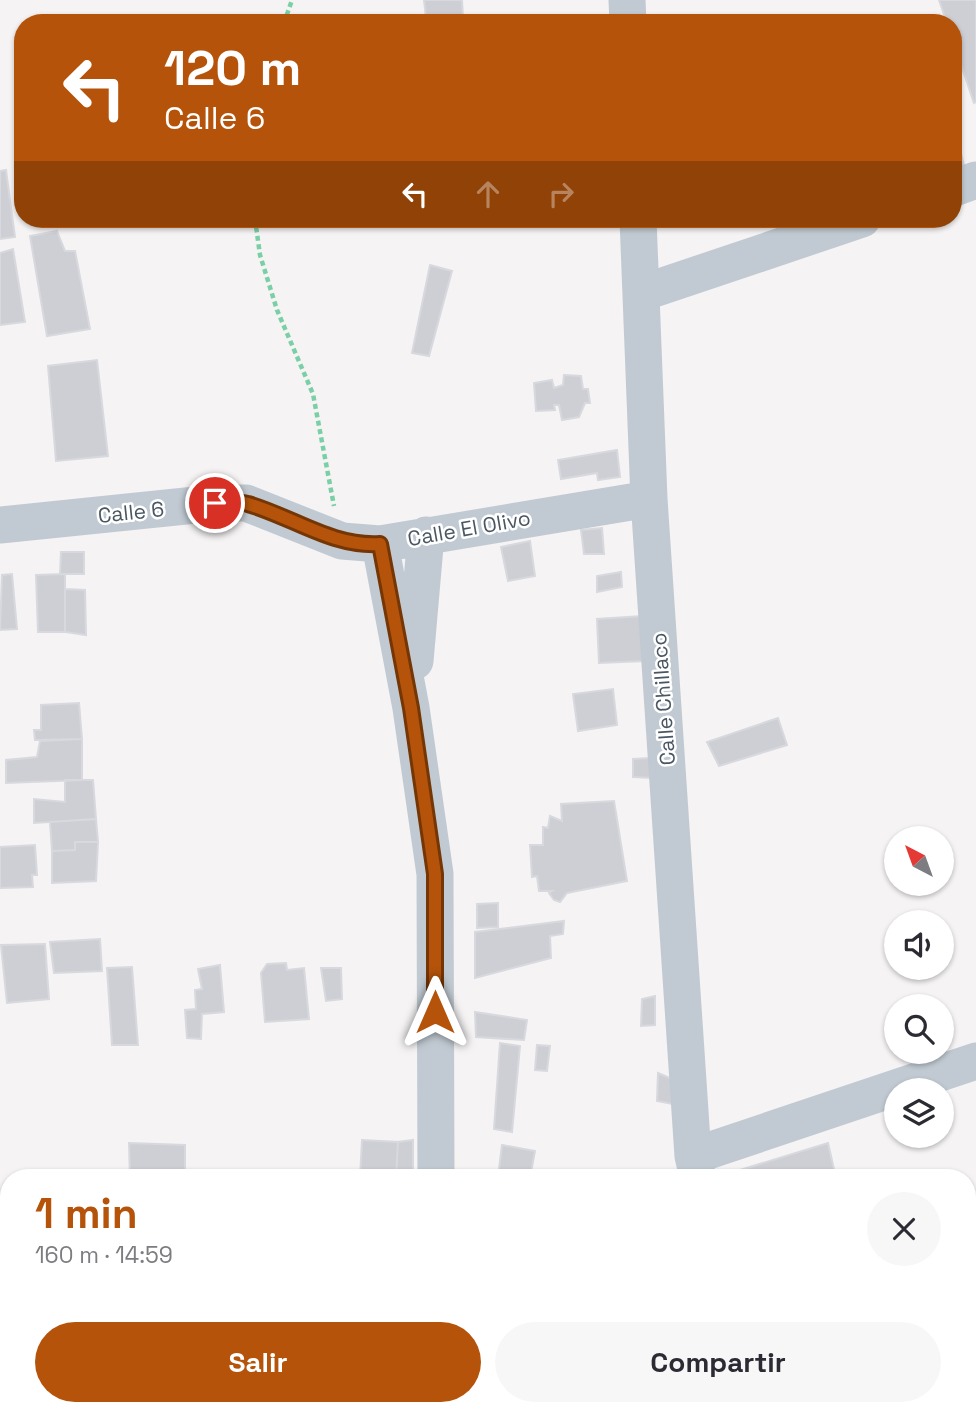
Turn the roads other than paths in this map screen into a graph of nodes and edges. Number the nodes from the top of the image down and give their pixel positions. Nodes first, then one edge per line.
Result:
1 (638, 228) edge
2 (835, 228) edge
3 (642, 293) junction
4 (649, 499) junction
5 (0, 525) edge
6 (426, 535) junction
7 (380, 544) junction
8 (411, 708) junction
9 (976, 1061) edge
10 (696, 1167) edge
11 (436, 1169) edge

1 - 3 street, Calle Chillaco
2 - 3 street
3 - 4 street, Calle Chillaco
4 - 6 street, Calle El Olivo
4 - 10 street, Calle Chillaco
5 - 7 street, Calle 6
6 - 7 street, Calle El Olivo
6 - 8 street
7 - 8 street, Calle El Olivo
8 - 11 street, Calle El Olivo
9 - 10 street

